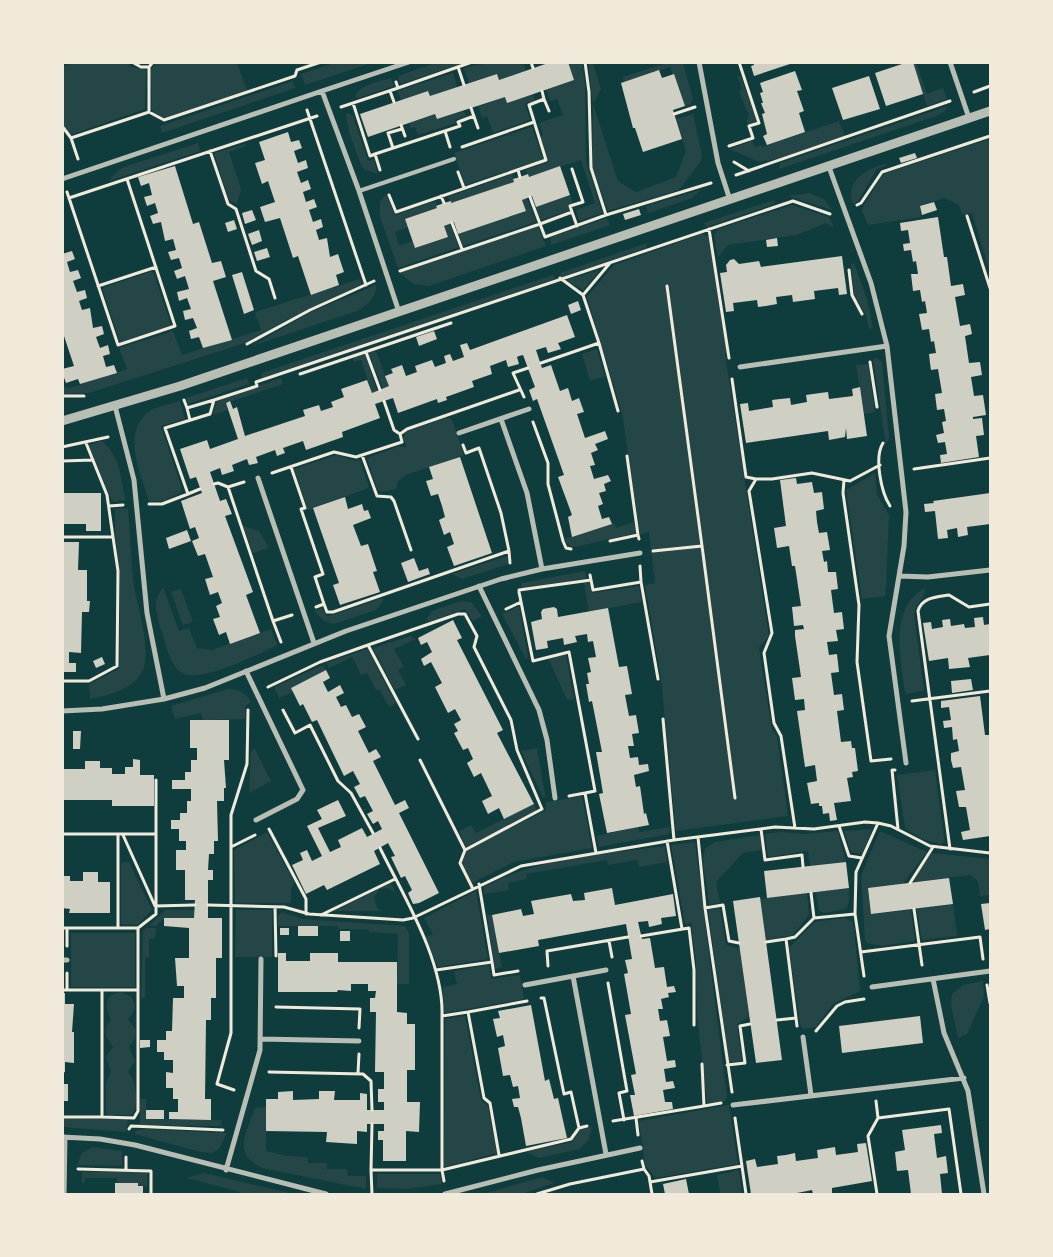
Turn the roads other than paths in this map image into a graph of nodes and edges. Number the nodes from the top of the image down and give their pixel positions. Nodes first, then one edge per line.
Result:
1 (409, 62) edge
2 (699, 62) edge
3 (950, 62) edge
4 (322, 91) junction
5 (990, 111) edge
6 (969, 118) junction
7 (454, 160) dead end
8 (829, 167) junction
9 (62, 178) edge
10 (359, 191) junction
11 (730, 200) junction
12 (399, 312) junction
13 (887, 346) junction
14 (740, 367) dead end
15 (115, 406) junction
16 (529, 409) road end
17 (501, 419) junction
18 (62, 421) edge
19 (459, 433) road end
20 (258, 478) road end
21 (640, 553) road end
22 (542, 569) junction
23 (990, 570) edge
24 (898, 576) junction
25 (479, 586) junction
26 (314, 643) junction
27 (246, 671) junction
28 (164, 699) junction
29 (62, 710) edge
30 (906, 763) road end
31 (555, 798) road end
32 (256, 820) dead end
33 (261, 960) dead end
34 (606, 970) road end
35 (988, 972) edge
36 (573, 976) junction
37 (933, 979) junction
38 (525, 985) road end
39 (872, 987) dead end
40 (800, 1035) road end
41 (261, 1039) junction
42 (359, 1041) road end
43 (964, 1078) junction
44 (811, 1095) junction
45 (733, 1103) road end
46 (64, 1136) edge
47 (640, 1148) dead end
48 (606, 1154) junction
49 (226, 1170) junction
50 (990, 1180) edge
51 (983, 1182) junction
52 (64, 1194) edge
53 (326, 1194) edge
54 (445, 1194) edge
55 (455, 1194) edge
56 (984, 1194) edge

1 - 4 street
2 - 11 street
3 - 6 street
4 - 9 street
4 - 10 street
5 - 6 street
6 - 8 street
7 - 10 lane
8 - 11 street
8 - 13 street
10 - 12 street
11 - 12 street
12 - 15 street
13 - 14 street
13 - 24 street
15 - 18 street
15 - 28 street
16 - 17 street
17 - 19 street
17 - 22 street
20 - 26 street
21 - 22 street
22 - 25 street
23 - 24 street
24 - 30 street
25 - 26 street
25 - 31 street
26 - 27 street
27 - 28 street
27 - 32 street
28 - 29 street
33 - 41 street
34 - 36 street
35 - 37 street
36 - 38 street
36 - 48 street
37 - 39 street
37 - 43 street
40 - 44 street
41 - 42 street
41 - 49 street
43 - 44 street
43 - 51 street
44 - 45 street
46 - 49 street
46 - 52 street
47 - 48 street
48 - 55 street
49 - 53 street
50 - 51 street
51 - 56 street
54 - 55 street

